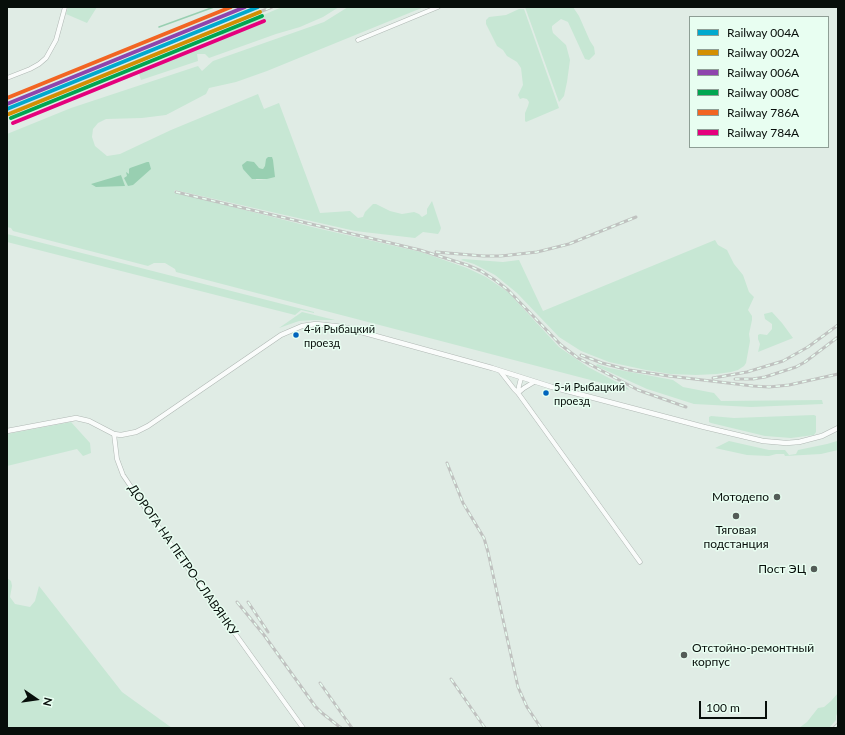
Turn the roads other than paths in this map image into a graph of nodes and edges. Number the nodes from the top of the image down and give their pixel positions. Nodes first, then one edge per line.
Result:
1 (65, 7) edge
2 (438, 7) edge
3 (358, 40) dead end
4 (7, 78) edge
5 (500, 371) junction
6 (521, 378) junction
7 (534, 382) junction
8 (518, 393) junction
9 (838, 428) edge
10 (7, 431) edge
11 (114, 434) junction
12 (640, 562) dead end
13 (303, 728) edge

1 - 4 street
2 - 3 street
5 - 6 street
5 - 8 street
5 - 11 street
6 - 7 street
6 - 8 street
7 - 8 street
7 - 9 street
8 - 12 street
10 - 11 street
11 - 13 street, ДОРОГА НА ПЕТРО-СЛАВЯНКУ

